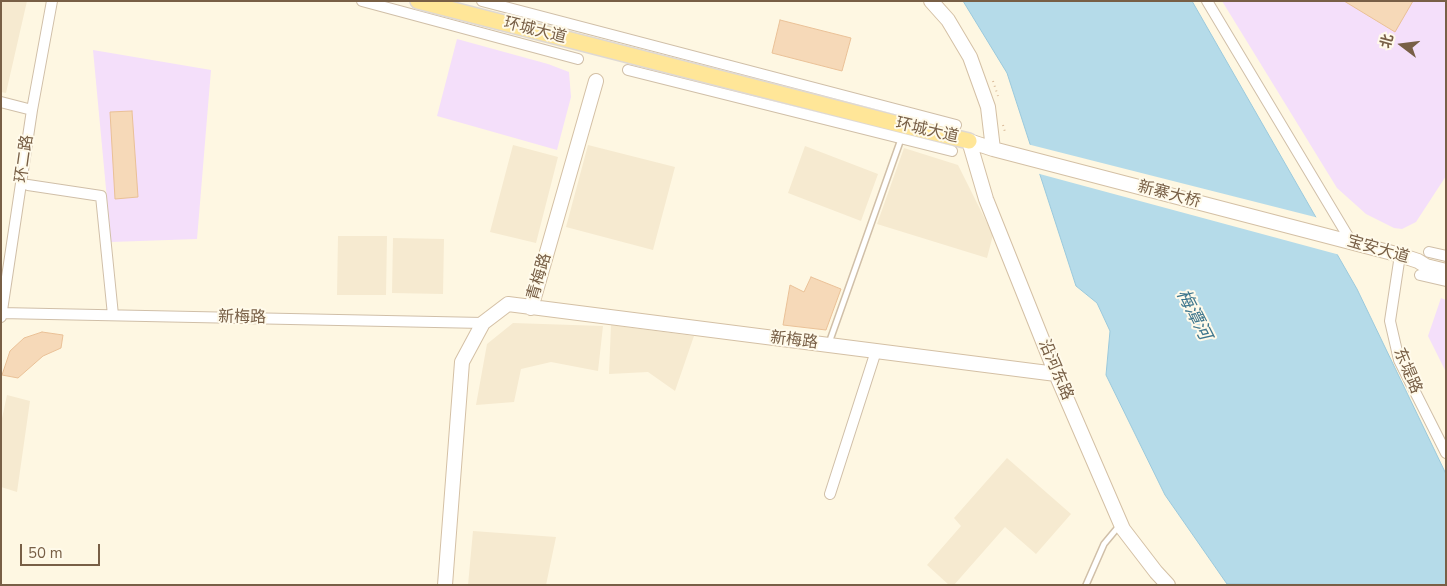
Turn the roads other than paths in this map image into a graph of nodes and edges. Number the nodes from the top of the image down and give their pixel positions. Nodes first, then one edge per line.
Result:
1 (52, 1) edge
2 (362, 1) edge
3 (418, 1) edge
4 (446, 1) edge
5 (482, 1) edge
6 (931, 1) edge
7 (1208, 1) edge
8 (578, 59) dead end
9 (628, 70) dead end
10 (596, 81) dead end
11 (1, 102) edge
12 (32, 110) junction
13 (956, 125) dead end
14 (902, 138) junction
15 (969, 141) junction
16 (997, 150) junction
17 (952, 151) dead end
18 (28, 185) dead end
19 (1338, 238) joint
20 (1352, 243) junction
21 (1429, 252) dead end
22 (1400, 255) junction
23 (1446, 256) edge
24 (1446, 264) edge
25 (1419, 268) junction
26 (1446, 271) edge
27 (1446, 281) edge
28 (531, 308) junction
29 (2, 314) edge
30 (113, 315) junction
31 (483, 322) junction
32 (828, 345) junction
33 (876, 351) junction
34 (1056, 374) junction
35 (1446, 453) edge
36 (830, 494) dead end
37 (1121, 524) junction
38 (1166, 584) edge
39 (445, 585) edge
40 (1086, 585) edge

1 - 12 street, 环二路
2 - 8 street
3 - 15 main road, 环城大道
4 - 15 main road, 环城大道
5 - 13 street
6 - 16 main road
7 - 20 street
9 - 14 street
10 - 28 main road, 青梅路
11 - 12 street
12 - 29 street, 环二路
14 - 17 street
14 - 32 lane
15 - 16 main road, 新寨大桥
15 - 34 main road, 沿河东路
16 - 19 main road, 新寨大桥
18 - 30 street
19 - 20 main road, 宝安大道
20 - 22 main road, 宝安大道
21 - 23 street
22 - 25 main road, 宝安大道
22 - 35 street, 东堤路
24 - 25 main road, 宝安大道
25 - 26 main road, 宝安大道
25 - 27 street
28 - 31 main road, 青梅路
28 - 32 main road, 新梅路
29 - 30 street, 新梅路
30 - 31 street, 新梅路
31 - 39 main road, 青梅路
32 - 33 main road, 新梅路
33 - 34 main road, 新梅路
33 - 36 street
34 - 37 main road, 沿河东路
37 - 38 main road, 沿河东路
37 - 40 lane

